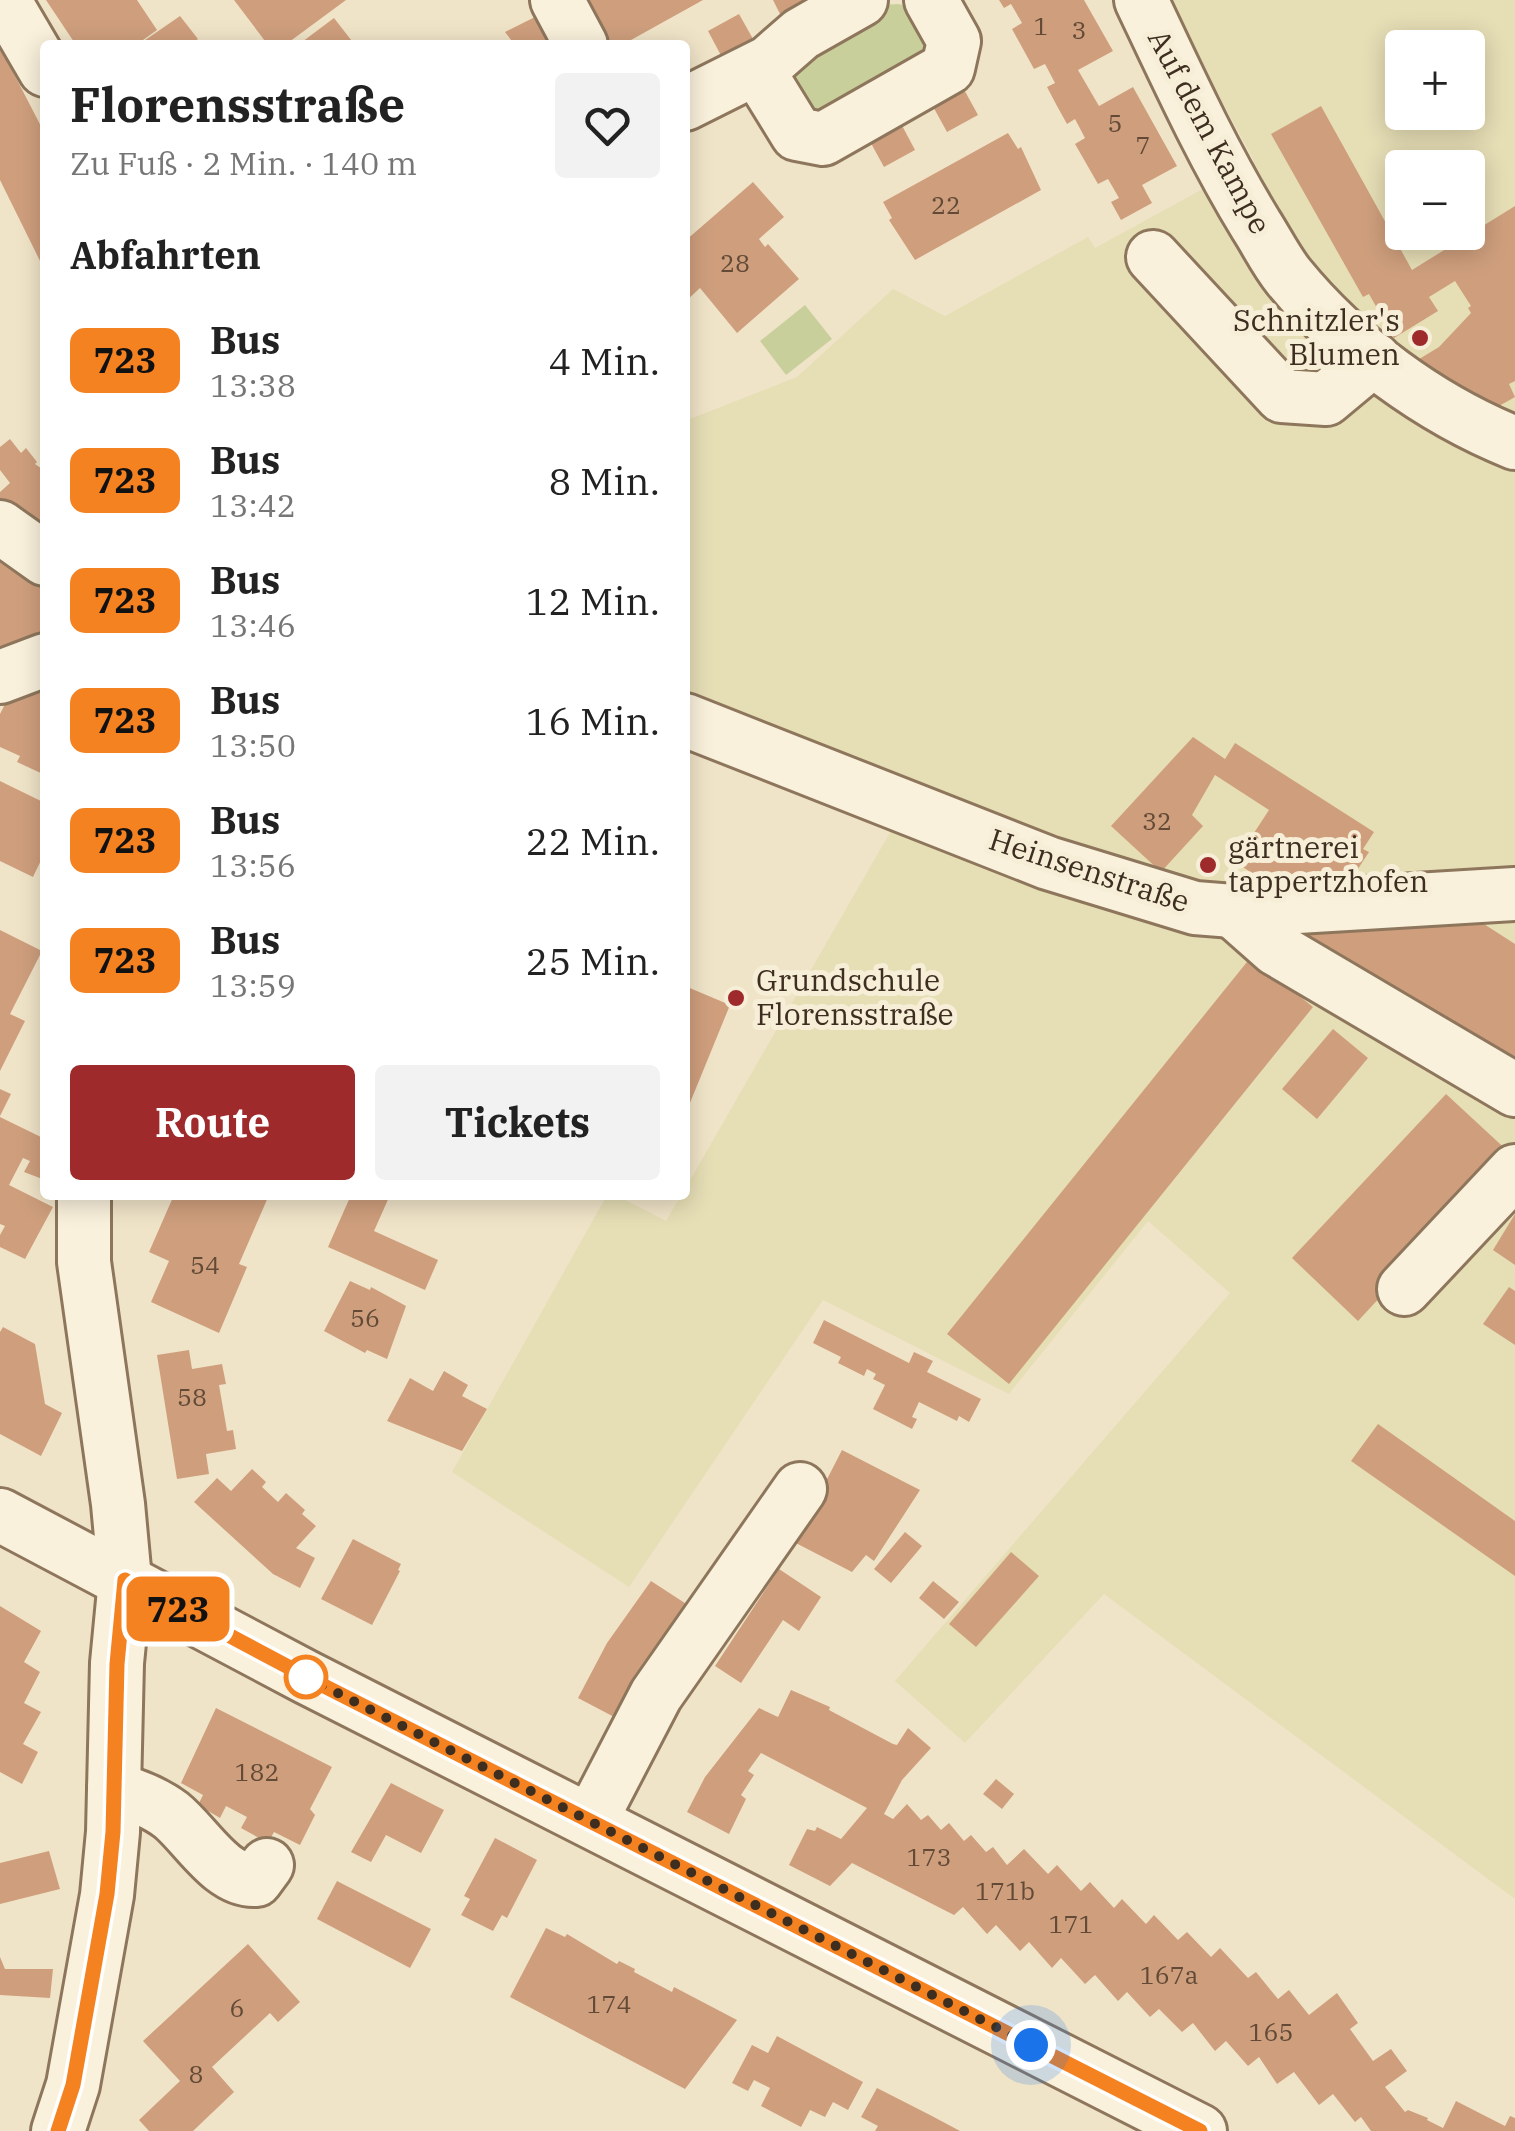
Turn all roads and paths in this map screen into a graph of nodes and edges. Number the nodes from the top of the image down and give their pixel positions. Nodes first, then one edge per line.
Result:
1 (4, 0) edge
2 (557, 0) edge
3 (861, 0) edge
4 (931, 0) edge
5 (1141, 0) edge
6 (578, 40) edge
7 (40, 61) edge
8 (757, 69) junction
9 (690, 102) edge
10 (1153, 258) dead end
11 (1374, 359) junction
12 (1515, 444) edge
13 (0, 528) edge
14 (40, 555) edge
15 (40, 662) edge
16 (0, 678) edge
17 (690, 722) edge
18 (1515, 894) edge
19 (1233, 911) junction
20 (1515, 1090) edge
21 (1515, 1170) edge
22 (84, 1200) edge
23 (1404, 1289) dead end
24 (800, 1489) dead end
25 (0, 1515) edge
26 (125, 1580) junction
27 (114, 1788) junction
28 (592, 1820) junction
29 (267, 1866) dead end
30 (58, 2131) edge
31 (1200, 2131) edge

1 - 7 street
2 - 6 street
3 - 8 street
4 - 8 street
5 - 11 street, Auf dem Kampe
8 - 9 street
10 - 11 street
11 - 12 street, Auf dem Kampe
13 - 14 street
15 - 16 street
17 - 19 street, Heinsenstraße
18 - 19 street, Heinsenstraße
19 - 20 street
21 - 23 street
22 - 26 street
24 - 28 street
25 - 26 street
26 - 27 street
26 - 28 street
27 - 29 street
27 - 30 street
28 - 31 street

